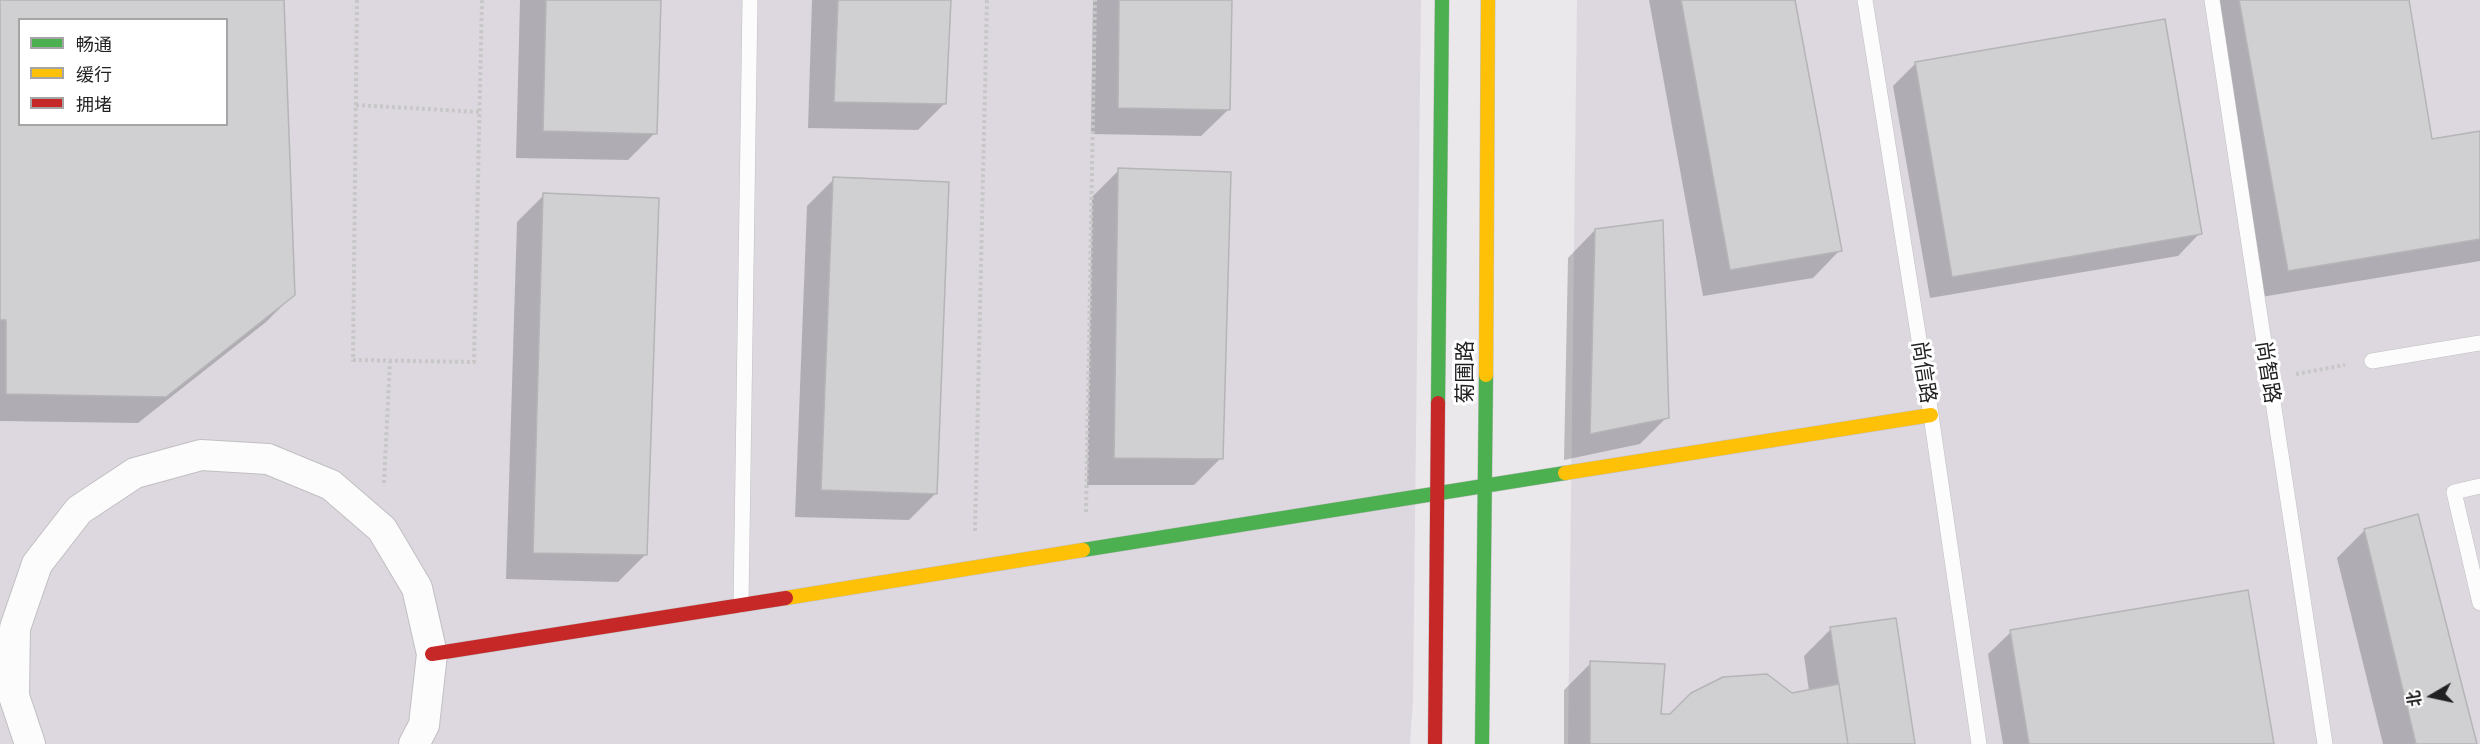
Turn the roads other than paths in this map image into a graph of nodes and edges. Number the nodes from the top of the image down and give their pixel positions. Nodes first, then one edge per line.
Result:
1 (750, 0) edge
2 (1442, 0) edge
3 (1488, 0) edge
4 (1865, 0) edge
5 (2212, 0) edge
6 (2480, 343) edge
7 (2372, 361) road end
8 (1930, 415) junction
9 (2480, 486) edge
10 (1486, 488) junction
11 (1437, 495) junction
12 (2480, 603) edge
13 (741, 605) junction
14 (432, 654) junction
15 (7, 696) edge
16 (30, 744) edge
17 (414, 744) edge
18 (1435, 744) edge
19 (1482, 744) edge
20 (1979, 744) edge
21 (2325, 744) edge

1 - 13 lane
2 - 11 street, 菊圃路
3 - 10 street, 菊圃路
4 - 8 lane, 尚信路
5 - 21 lane, 尚智路
6 - 7 lane
8 - 10 street
8 - 20 lane, 尚信路
9 - 12 lane
10 - 11 street
10 - 19 street, 菊圃路
11 - 13 street
11 - 18 street, 菊圃路
13 - 14 street
14 - 15 street
14 - 17 street
15 - 16 street

